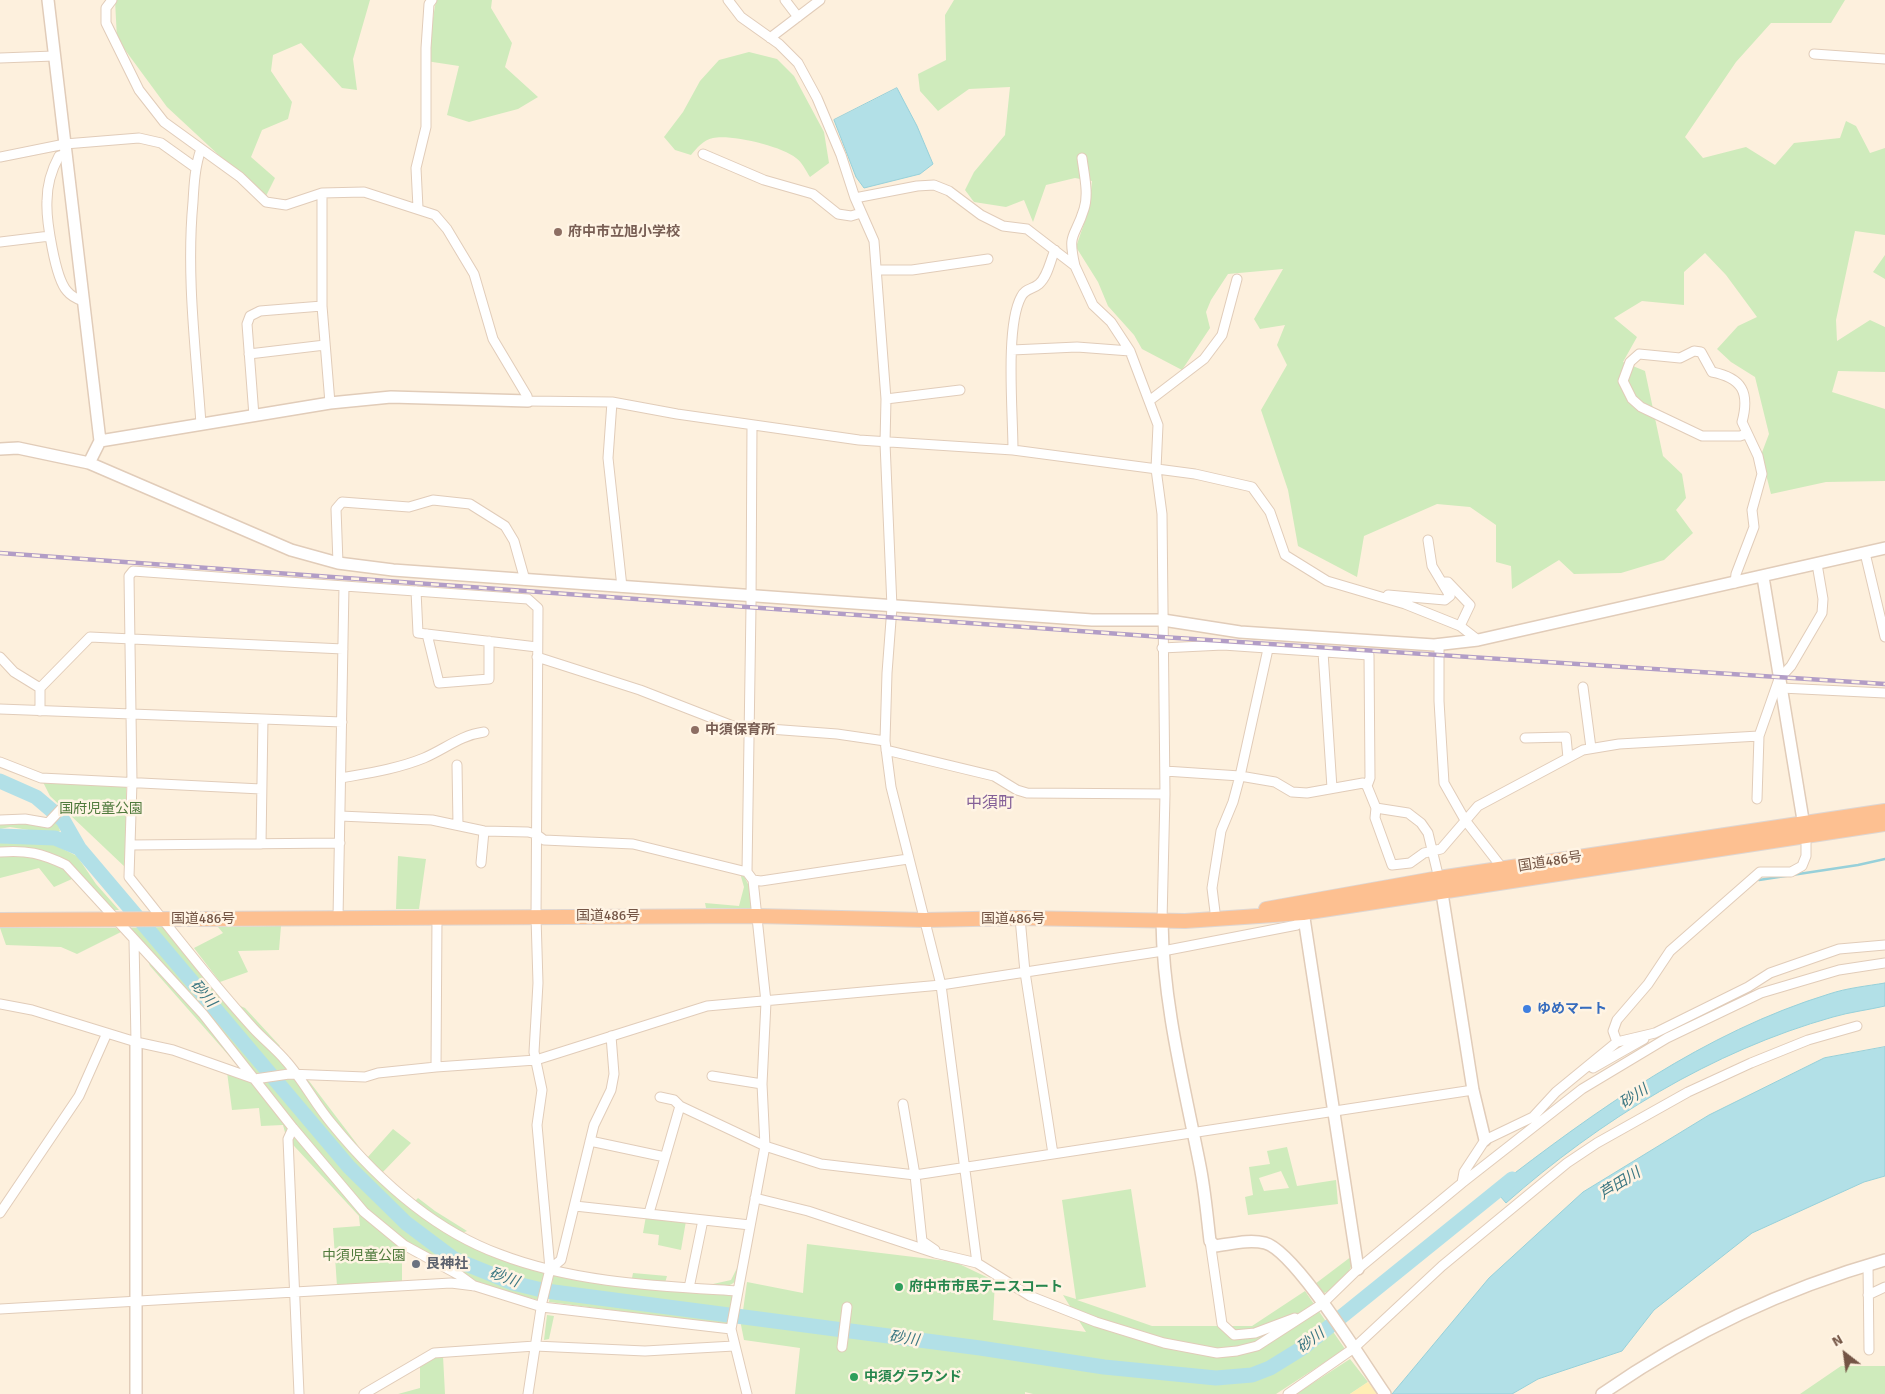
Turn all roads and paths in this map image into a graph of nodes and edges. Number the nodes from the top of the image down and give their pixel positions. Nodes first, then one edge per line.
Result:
1 (48, 0) edge
2 (112, 0) edge
3 (432, 0) edge
4 (728, 0) edge
5 (785, 0) edge
6 (820, 0) edge
7 (798, 17) junction
8 (770, 38) junction
9 (1814, 54) dead end
10 (54, 56) junction
11 (0, 58) edge
12 (1885, 59) edge
13 (65, 149) junction
14 (201, 149) junction
15 (703, 154) dead end
16 (0, 157) edge
17 (1082, 158) dead end
18 (196, 168) junction
19 (322, 193) junction
20 (855, 198) junction
21 (418, 208) junction
22 (862, 213) junction
23 (50, 236) junction
24 (0, 242) edge
25 (1055, 250) junction
26 (988, 259) dead end
27 (1076, 266) junction
28 (877, 270) junction
29 (1237, 279) dead end
30 (83, 301) junction
31 (322, 306) junction
32 (325, 345) junction
33 (1012, 350) junction
34 (1130, 351) junction
35 (249, 354) junction
36 (960, 390) dead end
37 (886, 400) junction
38 (528, 401) junction
39 (1149, 401) junction
40 (612, 402) junction
41 (330, 403) junction
42 (254, 416) junction
43 (201, 424) junction
44 (752, 425) junction
45 (1746, 434) junction
46 (100, 441) junction
47 (885, 443) junction
48 (0, 449) edge
49 (1013, 450) junction
50 (89, 463) junction
51 (1156, 469) junction
52 (1428, 540) dead end
53 (1885, 548) edge
54 (1864, 553) junction
55 (338, 563) junction
56 (1817, 564) junction
57 (1763, 577) junction
58 (526, 580) junction
59 (1443, 582) junction
60 (1735, 583) junction
61 (344, 586) junction
62 (622, 587) junction
63 (416, 591) junction
64 (751, 597) junction
65 (1381, 597) junction
66 (892, 607) junction
67 (1163, 620) junction
68 (1460, 626) junction
69 (427, 634) junction
70 (1885, 637) edge
71 (129, 639) junction
72 (1478, 640) junction
73 (489, 641) junction
74 (1439, 645) junction
75 (537, 647) junction
76 (1162, 648) junction
77 (1268, 648) junction
78 (343, 649) junction
79 (1323, 652) junction
80 (0, 657) edge
81 (537, 657) junction
82 (1780, 684) junction
83 (1583, 687) dead end
84 (40, 688) junction
85 (1885, 693) edge
86 (0, 709) edge
87 (40, 710) junction
88 (131, 715) junction
89 (263, 719) junction
90 (342, 722) junction
91 (748, 730) junction
92 (484, 732) dead end
93 (1759, 736) junction
94 (1525, 738) dead end
95 (886, 746) junction
96 (1591, 748) junction
97 (1568, 758) junction
98 (0, 762) edge
99 (457, 765) dead end
100 (1165, 770) junction
101 (1240, 776) junction
102 (341, 778) junction
103 (132, 782) junction
104 (1367, 786) junction
105 (1332, 788) junction
106 (261, 789) junction
107 (1165, 794) junction
108 (1757, 799) dead end
109 (1376, 808) junction
110 (61, 809) dead end
111 (1885, 811) edge
112 (340, 816) junction
113 (0, 820) edge
114 (1465, 820) junction
115 (1885, 824) edge
116 (458, 825) junction
117 (1805, 830) junction
118 (484, 832) junction
119 (536, 834) junction
120 (340, 843) junction
121 (261, 844) junction
122 (131, 845) junction
123 (0, 852) edge
124 (1432, 852) junction
125 (908, 859) junction
126 (481, 863) dead end
127 (1503, 869) junction
128 (746, 872) junction
129 (1440, 878) junction
130 (753, 880) junction
131 (1442, 893) junction
132 (1302, 907) junction
133 (757, 916) junction
134 (437, 917) junction
135 (536, 917) junction
136 (338, 918) junction
137 (1020, 918) junction
138 (160, 919) junction
139 (0, 920) edge
140 (116, 920) junction
141 (925, 920) junction
142 (1216, 920) junction
143 (1162, 921) junction
144 (134, 940) junction
145 (1885, 945) edge
146 (1163, 951) junction
147 (1885, 964) edge
148 (1025, 972) junction
149 (941, 985) junction
150 (766, 1002) junction
151 (0, 1004) edge
152 (1858, 1026) dead end
153 (107, 1033) junction
154 (1655, 1033) junction
155 (611, 1036) junction
156 (136, 1042) junction
157 (1617, 1042) junction
158 (536, 1060) junction
159 (436, 1067) junction
160 (293, 1074) junction
161 (712, 1076) dead end
162 (255, 1079) junction
163 (762, 1084) junction
164 (1473, 1090) junction
165 (1556, 1092) junction
166 (660, 1097) dead end
167 (903, 1104) dead end
168 (680, 1106) junction
169 (1333, 1112) junction
170 (1536, 1120) junction
171 (293, 1128) junction
172 (1192, 1133) junction
173 (1485, 1140) junction
174 (590, 1141) junction
175 (765, 1146) junction
176 (1053, 1154) junction
177 (666, 1157) junction
178 (964, 1167) junction
179 (915, 1175) junction
180 (1462, 1183) junction
181 (755, 1198) junction
182 (575, 1206) junction
183 (0, 1213) edge
184 (649, 1213) junction
185 (703, 1220) junction
186 (750, 1226) junction
187 (1210, 1242) junction
188 (935, 1253) junction
189 (1885, 1260) edge
190 (977, 1262) junction
191 (1868, 1265) junction
192 (550, 1269) junction
193 (1358, 1269) junction
194 (475, 1286) junction
195 (1885, 1287) edge
196 (689, 1288) junction
197 (737, 1291) junction
198 (294, 1292) junction
199 (1868, 1295) junction
200 (136, 1301) junction
201 (542, 1305) junction
202 (847, 1307) dead end
203 (1324, 1307) junction
204 (0, 1309) edge
205 (732, 1329) junction
206 (536, 1346) junction
207 (734, 1346) junction
208 (842, 1347) dead end
209 (1354, 1349) junction
210 (1869, 1350) dead end
211 (136, 1394) edge
212 (299, 1394) edge
213 (364, 1394) edge
214 (528, 1394) edge
215 (747, 1394) edge
216 (1288, 1394) edge
217 (1386, 1394) edge
218 (1602, 1394) edge

1 - 10 street
2 - 14 street
3 - 21 street
4 - 8 street
5 - 7 street
6 - 7 street
7 - 8 street
8 - 20 street
9 - 12 street
10 - 11 street
10 - 13 street
13 - 16 street
13 - 18 street
13 - 23 street
13 - 30 street
14 - 18 street
14 - 19 street
15 - 22 street
17 - 27 street
18 - 43 street
19 - 21 street
19 - 31 street
20 - 22 street
20 - 25 street
21 - 38 street
22 - 28 street
23 - 24 street
23 - 30 street
25 - 27 street
25 - 33 street
26 - 28 street
27 - 34 street
28 - 37 street
29 - 39 street
30 - 46 street
31 - 32 street
31 - 35 street
32 - 35 street
32 - 41 street
33 - 34 street
33 - 49 street
34 - 39 street
35 - 42 street
36 - 37 street
37 - 47 street
38 - 40 street
38 - 41 street
39 - 51 street
40 - 44 street
40 - 62 street
41 - 42 street
42 - 43 street
43 - 46 street
44 - 47 street
44 - 64 street
45 - 45 street
45 - 60 street
46 - 50 street
47 - 49 street
47 - 66 street
48 - 50 street
49 - 51 street
50 - 55 street
51 - 65 street
51 - 67 street
52 - 59 street
53 - 54 street
54 - 56 street
54 - 70 street
55 - 58 street
55 - 58 street
56 - 57 street
56 - 82 street
57 - 60 street
57 - 82 street
58 - 62 street
59 - 65 street
59 - 68 street
60 - 72 street
61 - 63 street
61 - 71 street
61 - 78 street
62 - 64 street
63 - 69 street
63 - 75 street
64 - 66 street
64 - 91 street
65 - 68 street
66 - 67 street
66 - 95 street
67 - 74 street
67 - 76 street
68 - 72 street
69 - 73 street
69 - 73 street
71 - 78 street
71 - 84 street
71 - 88 street
72 - 74 street
73 - 75 street
74 - 114 street
75 - 81 street
76 - 77 street
76 - 100 street
77 - 79 street
77 - 101 street
78 - 90 street
79 - 104 street
79 - 105 street
80 - 84 street
81 - 91 street
81 - 119 street
82 - 85 street
82 - 93 street
82 - 117 street
83 - 96 street
84 - 87 street
86 - 87 street
87 - 88 street
88 - 89 street
88 - 103 street
89 - 90 street
89 - 106 street
90 - 102 street
91 - 95 street
91 - 128 street
92 - 102 street
93 - 96 street
93 - 108 street
94 - 97 street
95 - 107 street
95 - 125 street
96 - 97 street
97 - 114 street
98 - 103 street
99 - 116 street
100 - 101 street
100 - 107 street
101 - 105 street
101 - 142 street
102 - 112 street
103 - 106 street
103 - 122 street
104 - 105 street
104 - 109 street
106 - 121 street
107 - 143 street
109 - 124 street
109 - 124 street
110 - 113 street
111 - 117 highway, 国道486号
112 - 116 street
112 - 120 street
114 - 124 street
114 - 127 street
115 - 117 highway, 国道486号
116 - 118 street
117 - 127 highway, 国道486号
117 - 131 highway, 国道486号
117 - 157 street
118 - 119 street
118 - 126 street
119 - 128 street
119 - 135 street
120 - 121 street
120 - 136 street
121 - 122 street
122 - 138 street
123 - 140 street
124 - 129 street
125 - 130 street
125 - 141 street
127 - 129 highway, 国道486号
128 - 130 street
129 - 131 street
129 - 132 highway, 国道486号
130 - 133 street
131 - 132 highway, 国道486号
131 - 164 street
132 - 142 highway, 国道486号
132 - 146 street
132 - 169 street
133 - 135 highway, 国道486号
133 - 141 highway, 国道486号
133 - 150 street
134 - 135 highway, 国道486号
134 - 136 highway, 国道486号
134 - 159 street
135 - 158 street
136 - 138 highway, 国道486号
137 - 141 highway, 国道486号
137 - 143 highway, 国道486号
137 - 148 street
138 - 140 highway, 国道486号
138 - 160 street
139 - 140 highway, 国道486号
140 - 144 street
141 - 149 street
142 - 143 highway, 国道486号
143 - 146 street
144 - 156 street
144 - 162 street
145 - 154 street
146 - 148 street
146 - 172 street
147 - 170 street
148 - 149 street
148 - 176 street
149 - 150 street
149 - 178 street
150 - 155 street
150 - 163 street
151 - 153 street
152 - 209 street
153 - 156 street
153 - 183 street
154 - 157 street
154 - 165 street
155 - 158 street
155 - 174 street
156 - 162 street
156 - 200 street
157 - 165 street
158 - 159 street
158 - 192 street
159 - 160 street
160 - 162 street
160 - 192 street
161 - 163 street
162 - 171 street
163 - 175 street
164 - 169 street
164 - 173 street
165 - 170 street
166 - 168 street
167 - 179 street
168 - 175 street
168 - 177 street
169 - 172 street
169 - 193 street
170 - 173 street
170 - 180 street
171 - 194 street
171 - 198 street
172 - 176 street
172 - 187 street
173 - 180 street
174 - 177 street
174 - 182 street
175 - 179 street
175 - 181 street
176 - 178 street
177 - 184 street
178 - 179 street
178 - 190 street
179 - 188 street
180 - 193 street
181 - 186 street
181 - 188 street
182 - 184 street
182 - 192 street
184 - 185 street
185 - 186 street
185 - 196 street
186 - 197 street
187 - 203 street
187 - 203 street
188 - 190 street
189 - 191 street
190 - 203 street
191 - 199 street
191 - 218 street
192 - 196 street
192 - 201 street
193 - 203 street
194 - 198 street
194 - 201 street
195 - 199 street
196 - 197 street
197 - 205 street
198 - 200 street
198 - 212 street
199 - 210 street
200 - 204 street
200 - 211 street
201 - 205 street
201 - 206 street
202 - 208 street
203 - 209 street
205 - 207 street
206 - 207 street
206 - 213 street
206 - 214 street
207 - 215 street
209 - 216 street
209 - 217 street

